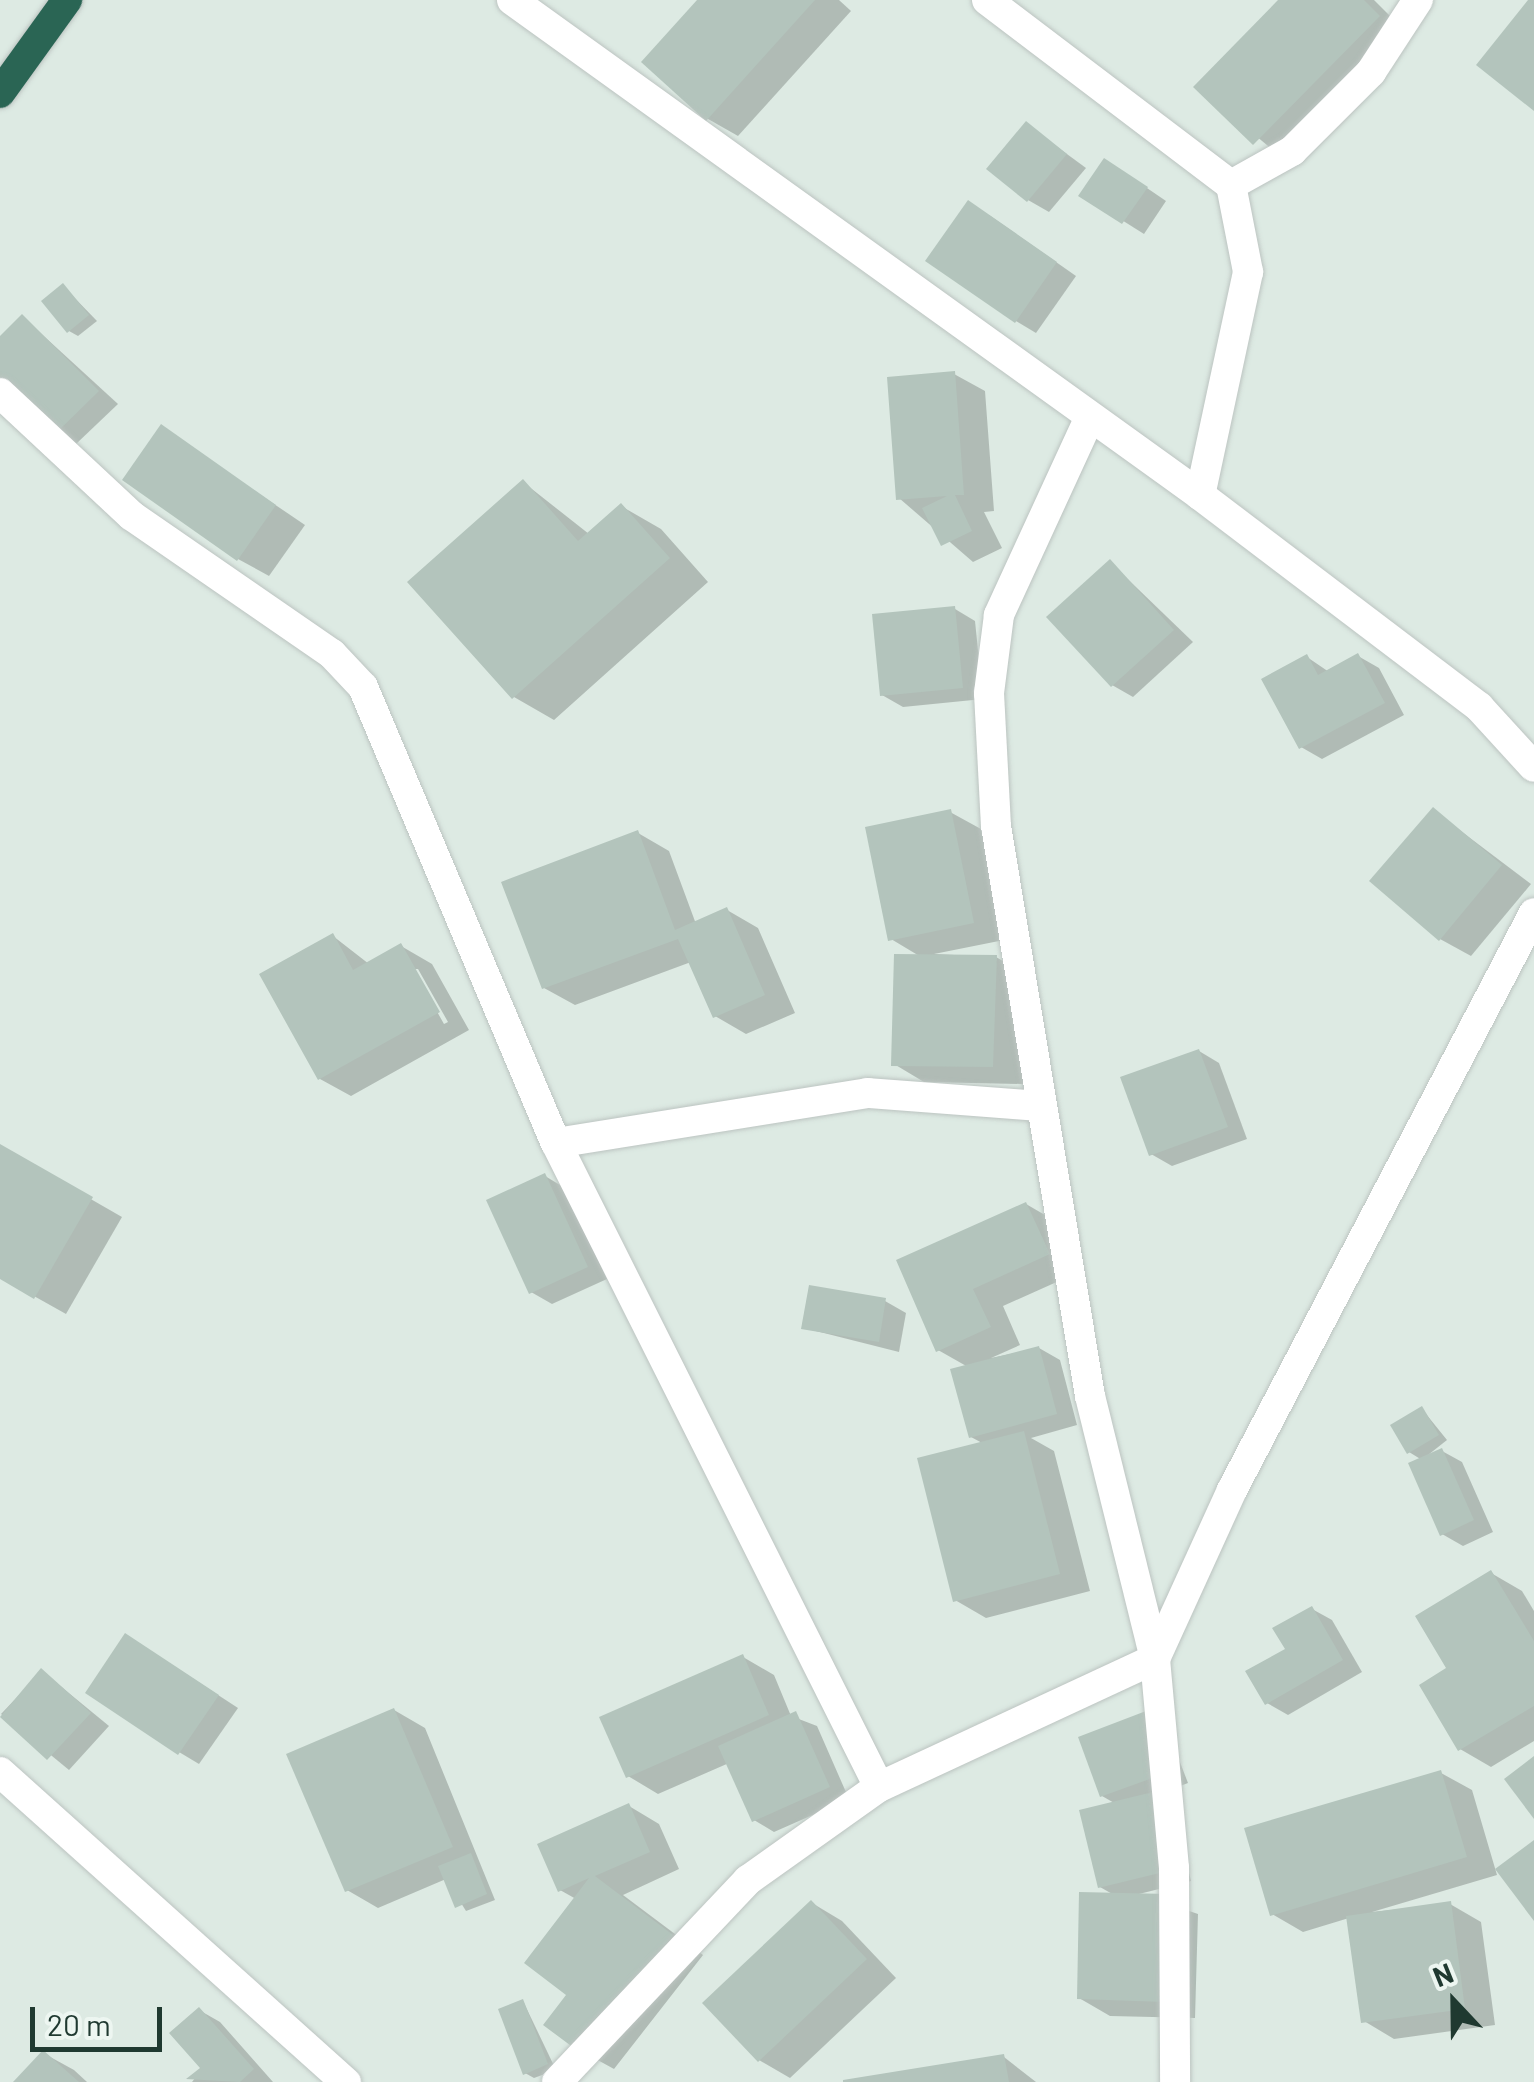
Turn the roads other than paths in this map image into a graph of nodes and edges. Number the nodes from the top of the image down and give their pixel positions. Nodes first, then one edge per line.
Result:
1 (67, 0) edge
2 (512, 0) edge
3 (987, 0) edge
4 (1418, 0) edge
5 (0, 93) edge
6 (1230, 184) junction
7 (0, 393) edge
8 (1089, 419) junction
9 (1200, 495) junction
10 (1532, 760) edge
11 (1534, 913) edge
12 (1042, 1106) junction
13 (556, 1143) junction
14 (1155, 1660) junction
15 (0, 1772) edge
16 (879, 1787) junction
17 (346, 2082) edge
18 (557, 2082) edge
19 (1175, 2082) edge

1 - 5 highway
2 - 8 street
3 - 6 street
4 - 6 street
6 - 9 street
7 - 13 street
8 - 9 street
8 - 12 street
9 - 10 street
11 - 14 street
12 - 13 street
12 - 14 street
13 - 16 street
14 - 16 street
14 - 19 street
15 - 17 street
16 - 18 street

